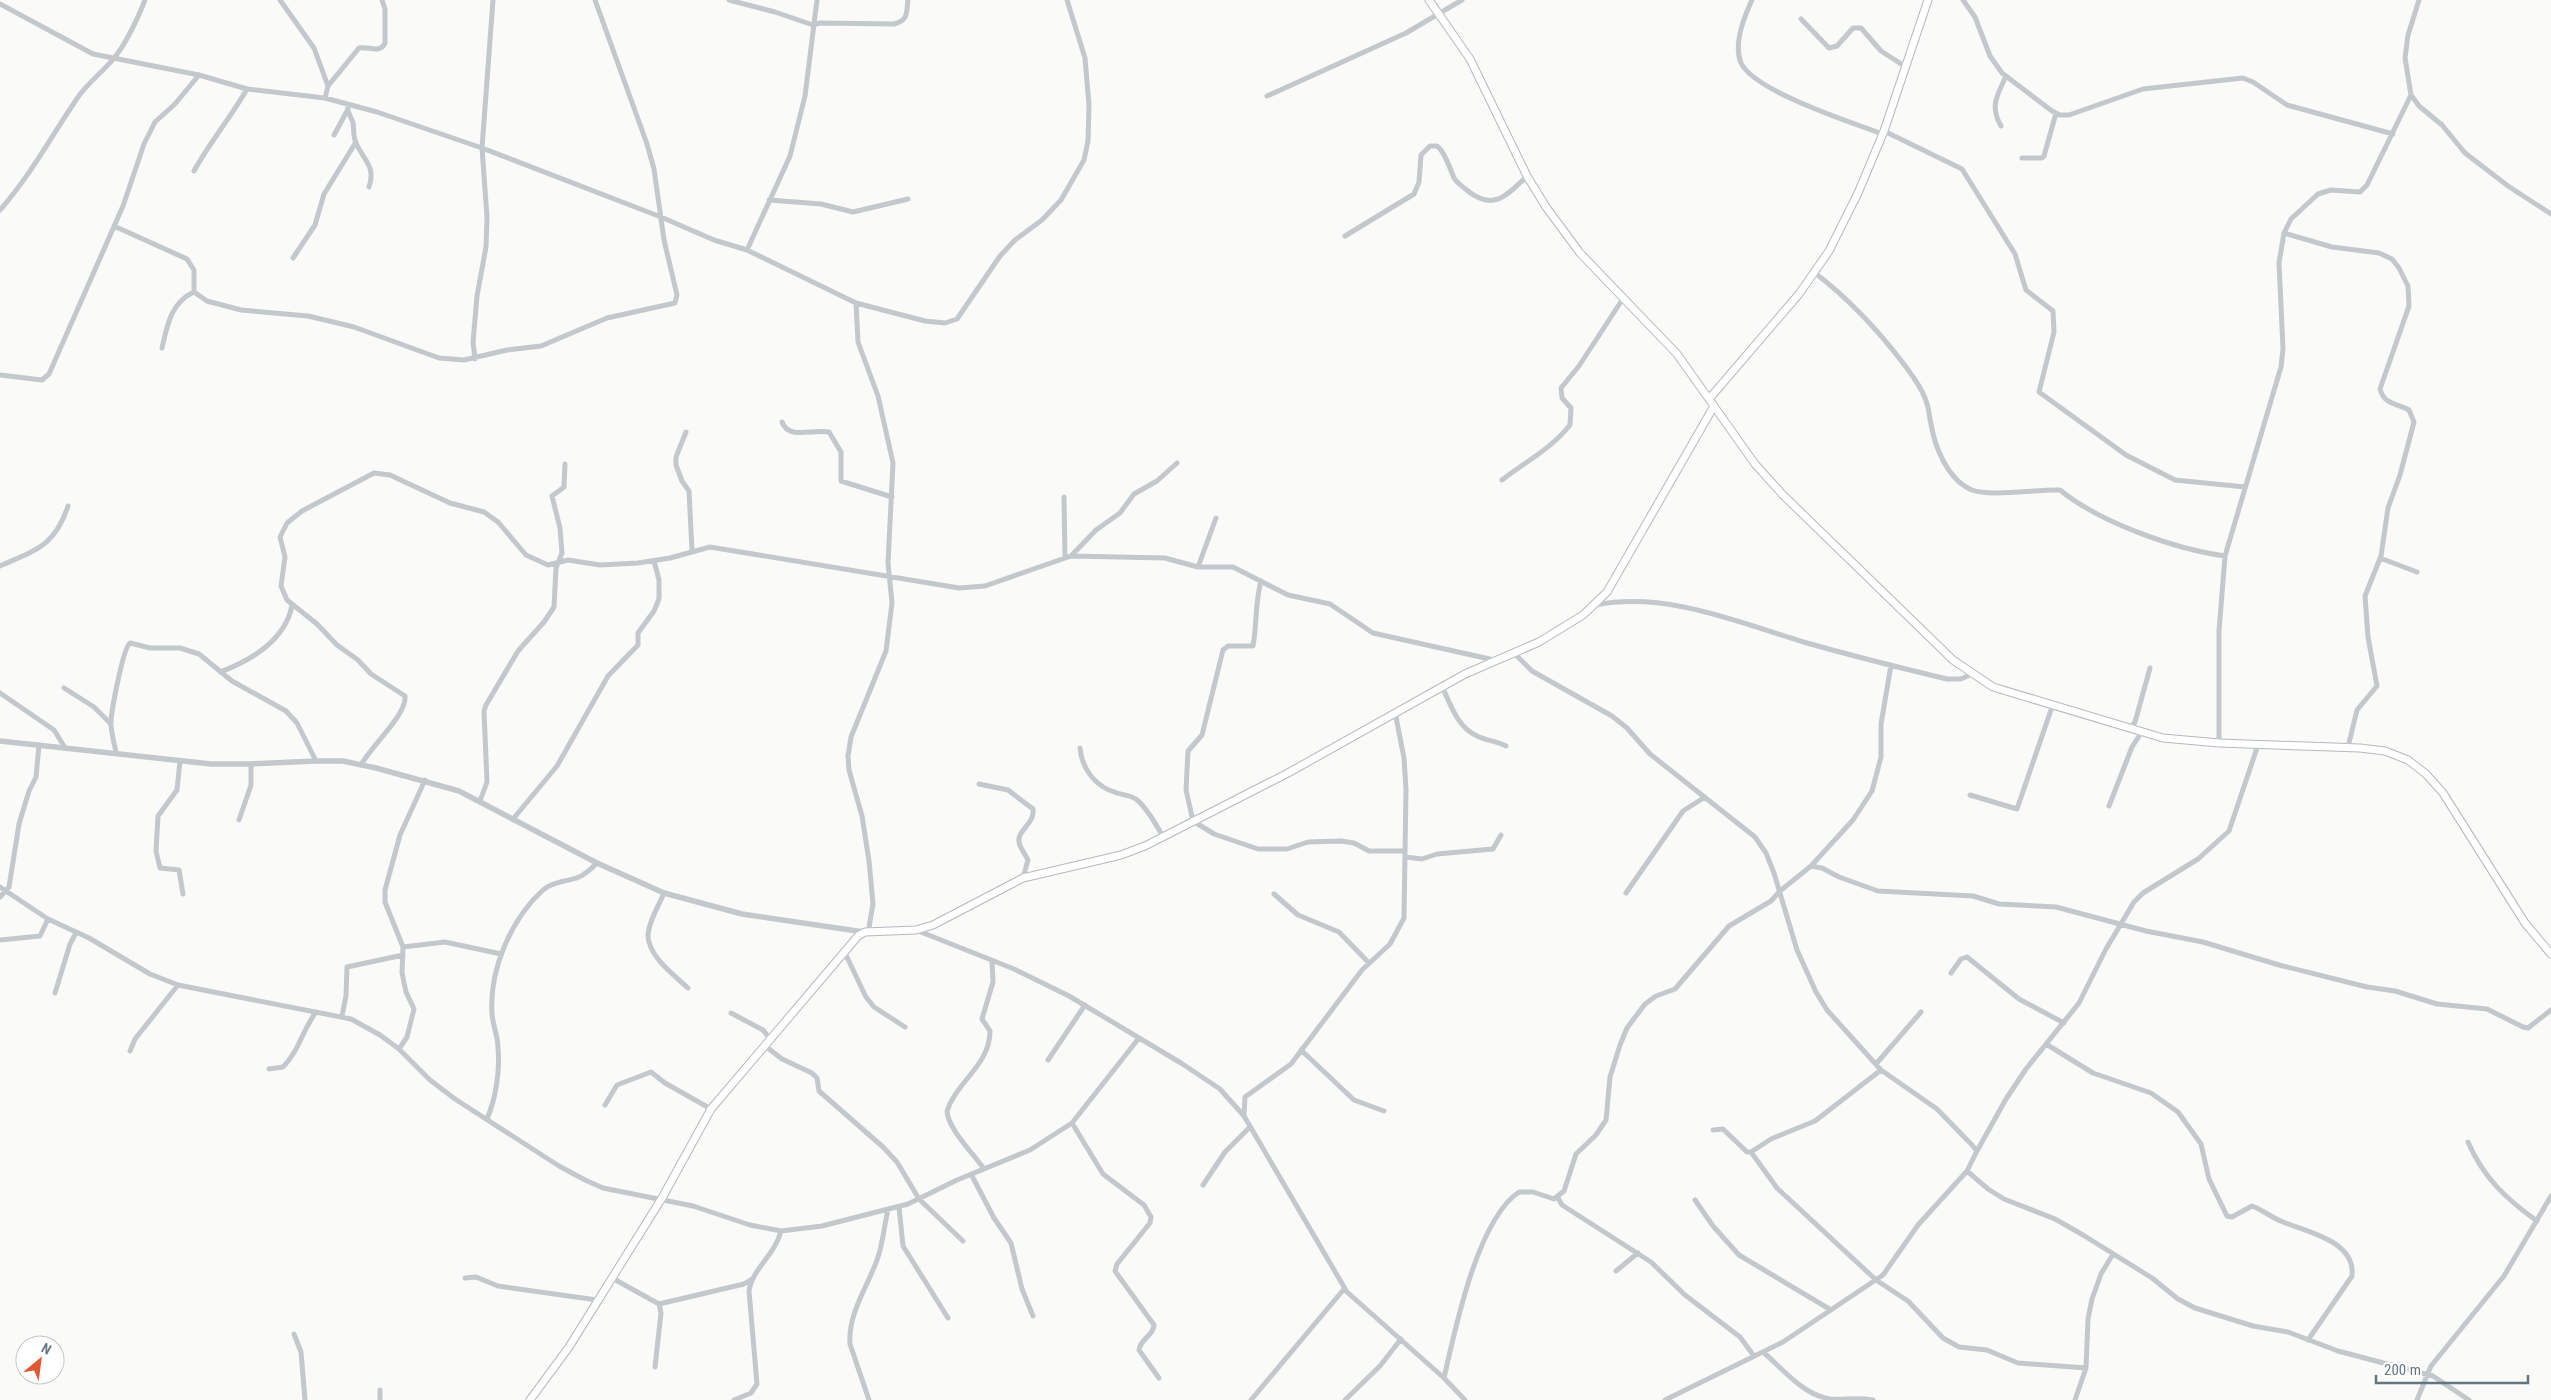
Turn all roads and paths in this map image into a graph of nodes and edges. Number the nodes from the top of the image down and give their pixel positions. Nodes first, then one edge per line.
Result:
1 (146, 0) edge
2 (280, 0) edge
3 (382, 0) edge
4 (494, 0) edge
5 (595, 0) edge
6 (729, 0) edge
7 (817, 0) edge
8 (908, 0) edge
9 (1067, 0) edge
10 (1429, 0) edge
11 (1462, 0) edge
12 (1752, 0) edge
13 (1928, 0) edge
14 (1963, 0) edge
15 (2419, 0) edge
16 (0, 4) edge
17 (1440, 13) junction
18 (1801, 19) dead end
19 (813, 25) junction
20 (114, 58) junction
21 (1906, 67) junction
22 (199, 75) junction
23 (2006, 76) junction
24 (328, 86) junction
25 (247, 89) junction
26 (2411, 95) junction
27 (1267, 96) dead end
28 (325, 98) junction
29 (348, 104) junction
30 (346, 111) junction
31 (2056, 113) junction
32 (2001, 126) dead end
33 (1884, 132) junction
34 (2393, 134) junction
35 (334, 135) dead end
36 (356, 142) junction
37 (482, 148) junction
38 (2022, 158) dead end
39 (194, 170) dead end
40 (1527, 176) junction
41 (369, 187) dead end
42 (908, 199) dead end
43 (769, 200) junction
44 (0, 210) edge
45 (2551, 214) edge
46 (662, 217) junction
47 (114, 226) junction
48 (2284, 233) junction
49 (1345, 236) dead end
50 (747, 250) junction
51 (293, 258) dead end
52 (1815, 273) junction
53 (194, 292) junction
54 (1624, 297) junction
55 (856, 303) junction
56 (162, 348) dead end
57 (475, 359) junction
58 (0, 375) edge
59 (1709, 399) junction
60 (1714, 406) junction
61 (782, 422) dead end
62 (686, 432) dead end
63 (1177, 463) dead end
64 (565, 464) dead end
65 (1502, 480) dead end
66 (2246, 488) junction
67 (1064, 496) dead end
68 (892, 497) junction
69 (68, 506) dead end
70 (1216, 518) dead end
71 (692, 551) junction
72 (2225, 556) junction
73 (1068, 557) junction
74 (2380, 558) junction
75 (654, 561) junction
76 (558, 564) junction
77 (0, 566) edge
78 (1198, 567) junction
79 (2417, 572) dead end
80 (889, 576) junction
81 (1260, 580) junction
82 (292, 605) junction
83 (1596, 605) junction
84 (300, 610) junction
85 (290, 614) junction
86 (1514, 653) junction
87 (1494, 660) junction
88 (1891, 666) junction
89 (233, 667) junction
90 (2150, 668) dead end
91 (220, 672) junction
92 (1972, 674) junction
93 (232, 681) junction
94 (1442, 686) junction
95 (64, 688) dead end
96 (0, 693) edge
97 (2053, 704) junction
98 (1395, 712) junction
99 (111, 724) junction
100 (2130, 729) junction
101 (2142, 733) junction
102 (0, 740) edge
103 (2219, 743) junction
104 (39, 744) junction
105 (2258, 745) junction
106 (64, 746) junction
107 (1506, 746) dead end
108 (2348, 747) junction
109 (1080, 748) dead end
110 (116, 752) junction
111 (180, 761) junction
112 (316, 761) junction
113 (251, 764) junction
114 (361, 764) junction
115 (426, 780) junction
116 (979, 784) dead end
117 (1970, 795) dead end
118 (1705, 797) junction
119 (480, 801) junction
120 (2109, 806) dead end
121 (513, 819) junction
122 (239, 820) dead end
123 (1193, 821) junction
124 (1501, 834) dead end
125 (1163, 837) junction
126 (1405, 854) junction
127 (597, 863) junction
128 (1811, 866) junction
129 (1023, 878) junction
130 (0, 887) edge
131 (5, 891) junction
132 (1780, 891) junction
133 (664, 893) junction
134 (1626, 893) dead end
135 (183, 894) dead end
136 (1274, 894) dead end
137 (0, 897) edge
138 (48, 919) junction
139 (2120, 924) junction
140 (916, 930) junction
141 (76, 933) junction
142 (869, 933) junction
143 (0, 940) edge
144 (403, 947) junction
145 (844, 951) junction
146 (501, 954) junction
147 (2551, 954) edge
148 (403, 955) junction
149 (992, 962) junction
150 (1369, 963) junction
151 (1951, 972) dead end
152 (178, 985) junction
153 (688, 988) dead end
154 (55, 993) dead end
155 (1085, 1005) junction
156 (2551, 1010) edge
157 (316, 1012) junction
158 (1921, 1012) dead end
159 (731, 1013) dead end
160 (342, 1016) junction
161 (2064, 1023) junction
162 (905, 1027) dead end
163 (1139, 1038) junction
164 (770, 1039) junction
165 (2046, 1044) junction
166 (764, 1045) junction
167 (399, 1049) junction
168 (1301, 1050) junction
169 (130, 1051) dead end
170 (1048, 1060) dead end
171 (1876, 1064) junction
172 (269, 1068) dead end
173 (1881, 1070) junction
174 (605, 1105) dead end
175 (711, 1109) junction
176 (1384, 1111) dead end
177 (1244, 1116) junction
178 (487, 1120) junction
179 (1072, 1123) junction
180 (1250, 1126) junction
181 (1713, 1130) dead end
182 (2468, 1142) dead end
183 (1977, 1151) junction
184 (1751, 1152) junction
185 (984, 1169) junction
186 (1967, 1171) junction
187 (971, 1174) junction
188 (1203, 1185) dead end
189 (2551, 1196) edge
190 (662, 1198) junction
191 (1558, 1198) junction
192 (919, 1199) junction
193 (1695, 1200) dead end
194 (899, 1207) junction
195 (888, 1210) junction
196 (2537, 1221) junction
197 (781, 1231) junction
198 (963, 1241) dead end
199 (1638, 1253) junction
200 (2113, 1254) junction
201 (1616, 1271) dead end
202 (465, 1278) dead end
203 (612, 1278) junction
204 (753, 1278) junction
205 (1876, 1280) junction
206 (1344, 1289) junction
207 (597, 1300) junction
208 (659, 1304) junction
209 (1831, 1310) junction
210 (1033, 1316) dead end
211 (948, 1318) dead end
212 (294, 1334) dead end
213 (1401, 1339) junction
214 (2308, 1340) junction
215 (1763, 1352) junction
216 (1754, 1356) junction
217 (655, 1366) dead end
218 (2086, 1368) junction
219 (2428, 1374) junction
220 (1159, 1378) dead end
221 (1444, 1378) junction
222 (380, 1390) dead end
223 (304, 1400) edge
224 (380, 1400) edge
225 (530, 1400) edge
226 (734, 1400) edge
227 (869, 1400) edge
228 (1251, 1400) edge
229 (1345, 1400) edge
230 (1465, 1400) edge
231 (1665, 1400) edge
232 (1873, 1400) edge
233 (2075, 1400) edge
234 (2417, 1400) edge
235 (2469, 1400) edge

1 - 20 street
2 - 24 street
3 - 24 street
4 - 37 street
5 - 46 street
6 - 19 street
7 - 19 street
8 - 19 street
9 - 55 street
10 - 17 main road
11 - 17 street
12 - 33 street
13 - 21 main road
14 - 23 street
15 - 26 street
16 - 20 street
17 - 27 street
17 - 40 main road
18 - 21 street
19 - 43 street
20 - 22 street
20 - 44 street
21 - 33 main road
22 - 25 street
22 - 47 street
23 - 31 street
23 - 32 street
24 - 28 street
25 - 28 street
25 - 39 street
26 - 34 street
26 - 45 street
28 - 29 street
29 - 30 street
29 - 37 street
30 - 35 street
30 - 36 street
31 - 34 street
31 - 38 street
33 - 52 main road
33 - 66 street
34 - 48 street
36 - 41 street
36 - 51 street
37 - 46 street
37 - 57 street
40 - 49 street
40 - 54 main road
42 - 43 street
43 - 50 street
46 - 50 street
46 - 57 street
47 - 53 street
47 - 58 street
48 - 66 street
48 - 74 street
50 - 55 street
52 - 59 main road
52 - 72 street
53 - 56 street
53 - 57 street
54 - 59 main road
54 - 65 street
55 - 68 street
59 - 60 main road
60 - 83 main road
60 - 92 main road
61 - 68 street
62 - 71 street
63 - 73 street
64 - 76 street
66 - 72 street
67 - 73 street
68 - 80 street
69 - 77 street
70 - 78 street
71 - 75 street
71 - 80 street
72 - 103 street
73 - 78 street
73 - 80 street
74 - 79 street
74 - 108 street
75 - 76 street
75 - 121 street
76 - 82 street
76 - 119 street
78 - 81 street
80 - 142 street
81 - 87 street
81 - 123 street
82 - 84 street
82 - 85 street
83 - 86 main road
83 - 88 street
84 - 85 street
84 - 114 street
85 - 89 street
86 - 87 main road
86 - 118 street
87 - 94 main road
88 - 92 street
88 - 128 street
89 - 91 street
89 - 93 street
90 - 100 street
91 - 93 street
91 - 99 street
92 - 97 main road
93 - 112 street
94 - 98 main road
94 - 107 street
95 - 99 street
96 - 106 street
97 - 100 main road
97 - 117 street
98 - 123 main road
98 - 126 street
99 - 110 street
100 - 101 main road
101 - 103 main road
101 - 120 street
102 - 104 street
103 - 105 main road
104 - 106 street
104 - 131 street
105 - 108 main road
105 - 139 street
106 - 110 street
108 - 147 main road
109 - 125 street
110 - 111 street
111 - 113 street
111 - 135 street
112 - 113 street
112 - 114 street
113 - 122 street
114 - 115 street
115 - 119 street
115 - 144 street
116 - 129 street
118 - 132 street
118 - 134 street
119 - 121 street
121 - 127 street
123 - 125 main road
123 - 126 street
124 - 126 street
125 - 129 main road
126 - 150 street
127 - 133 street
127 - 146 street
128 - 132 street
128 - 139 street
129 - 140 main road
130 - 131 street
131 - 137 street
131 - 138 street
132 - 171 street
132 - 191 street
133 - 142 street
133 - 153 street
136 - 150 street
138 - 141 street
138 - 143 street
139 - 156 street
139 - 161 street
140 - 142 main road
140 - 149 street
141 - 152 street
141 - 154 street
142 - 145 main road
144 - 146 street
144 - 148 street
145 - 162 street
145 - 164 main road
146 - 178 street
148 - 160 street
148 - 167 street
149 - 155 street
149 - 185 street
150 - 168 street
151 - 161 street
152 - 157 street
152 - 169 street
155 - 163 street
155 - 170 street
157 - 160 street
157 - 172 street
158 - 171 street
159 - 164 street
160 - 167 street
161 - 165 street
163 - 177 street
163 - 179 street
164 - 166 main road
165 - 183 street
165 - 214 street
166 - 175 main road
166 - 192 street
167 - 178 street
168 - 176 street
168 - 177 street
171 - 173 street
173 - 183 street
173 - 184 street
174 - 175 street
175 - 190 main road
177 - 180 street
178 - 190 street
179 - 185 street
179 - 220 street
180 - 188 street
180 - 206 street
181 - 184 street
182 - 196 street
183 - 186 street
184 - 205 street
185 - 187 street
186 - 200 street
186 - 205 street
187 - 192 street
187 - 210 street
189 - 196 street
190 - 197 street
190 - 203 main road
191 - 199 street
191 - 221 street
192 - 194 street
192 - 198 street
193 - 209 street
194 - 195 street
194 - 211 street
195 - 197 street
195 - 227 street
196 - 219 street
197 - 204 street
199 - 201 street
199 - 216 street
200 - 214 street
200 - 218 street
202 - 207 street
203 - 207 main road
203 - 208 street
204 - 208 street
204 - 226 street
205 - 209 street
205 - 218 street
206 - 213 street
206 - 228 street
207 - 225 main road
208 - 217 street
209 - 215 street
212 - 223 street
213 - 221 street
213 - 229 street
214 - 219 street
215 - 216 street
215 - 232 street
216 - 231 street
218 - 233 street
219 - 234 street
219 - 235 street
221 - 230 street
222 - 224 street

